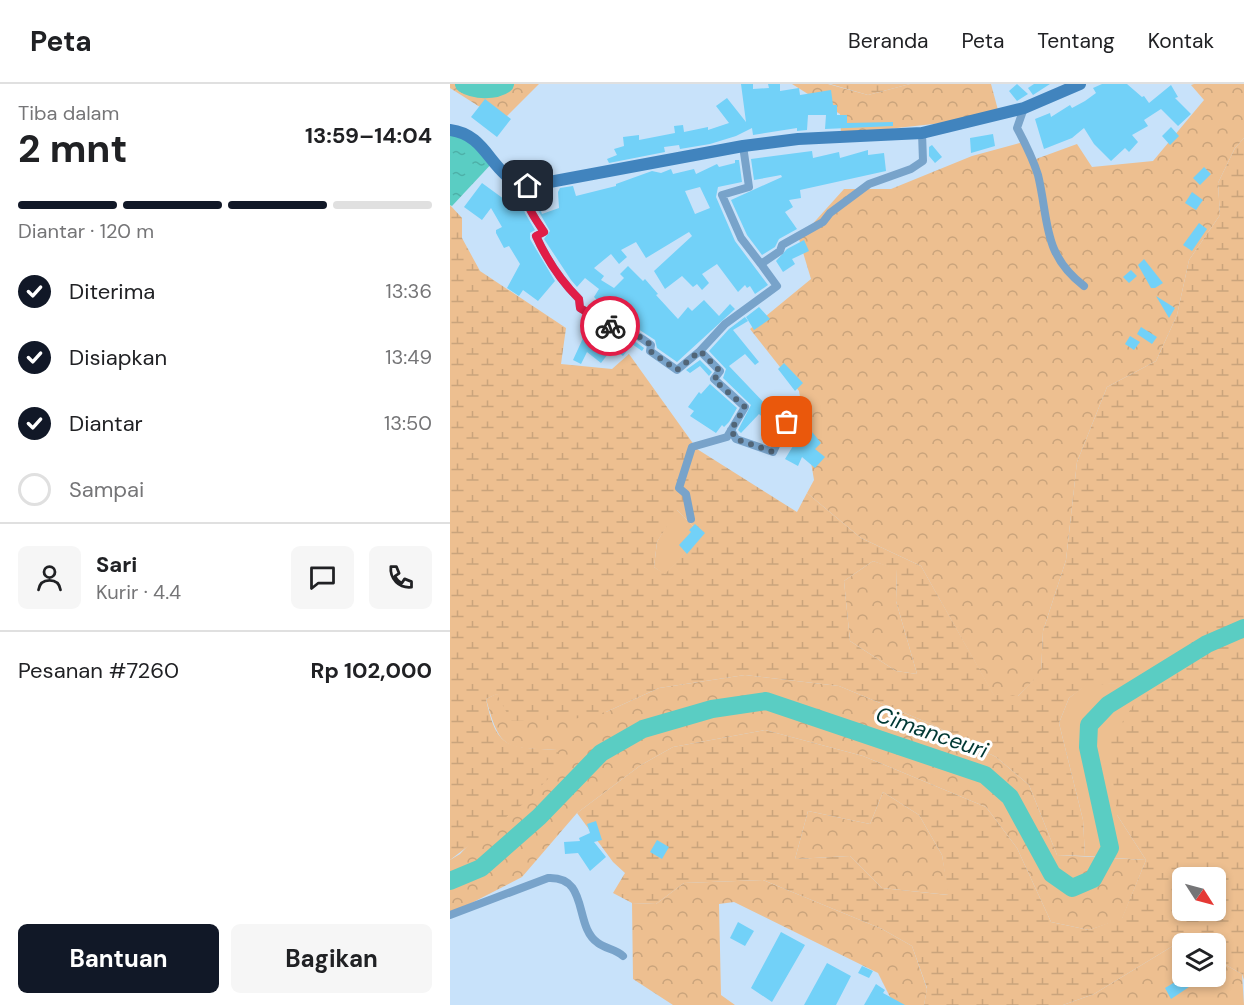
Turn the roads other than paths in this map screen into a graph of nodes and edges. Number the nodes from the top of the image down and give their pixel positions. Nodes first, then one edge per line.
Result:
1 (1080, 84) edge
2 (1024, 108) junction
3 (450, 130) edge
4 (922, 134) junction
5 (742, 146) junction
6 (528, 186) junction
7 (761, 264) junction
8 (1084, 286) dead end
9 (700, 351) junction
10 (787, 422) dead end
11 (731, 430) junction
12 (691, 519) dead end
13 (450, 915) edge
14 (623, 956) dead end

1 - 2 street
2 - 4 street
2 - 8 street
3 - 6 street
4 - 5 street
4 - 7 street
5 - 6 street
5 - 7 street
6 - 9 street
7 - 9 street
9 - 11 street
10 - 11 street
11 - 12 street
13 - 14 street

